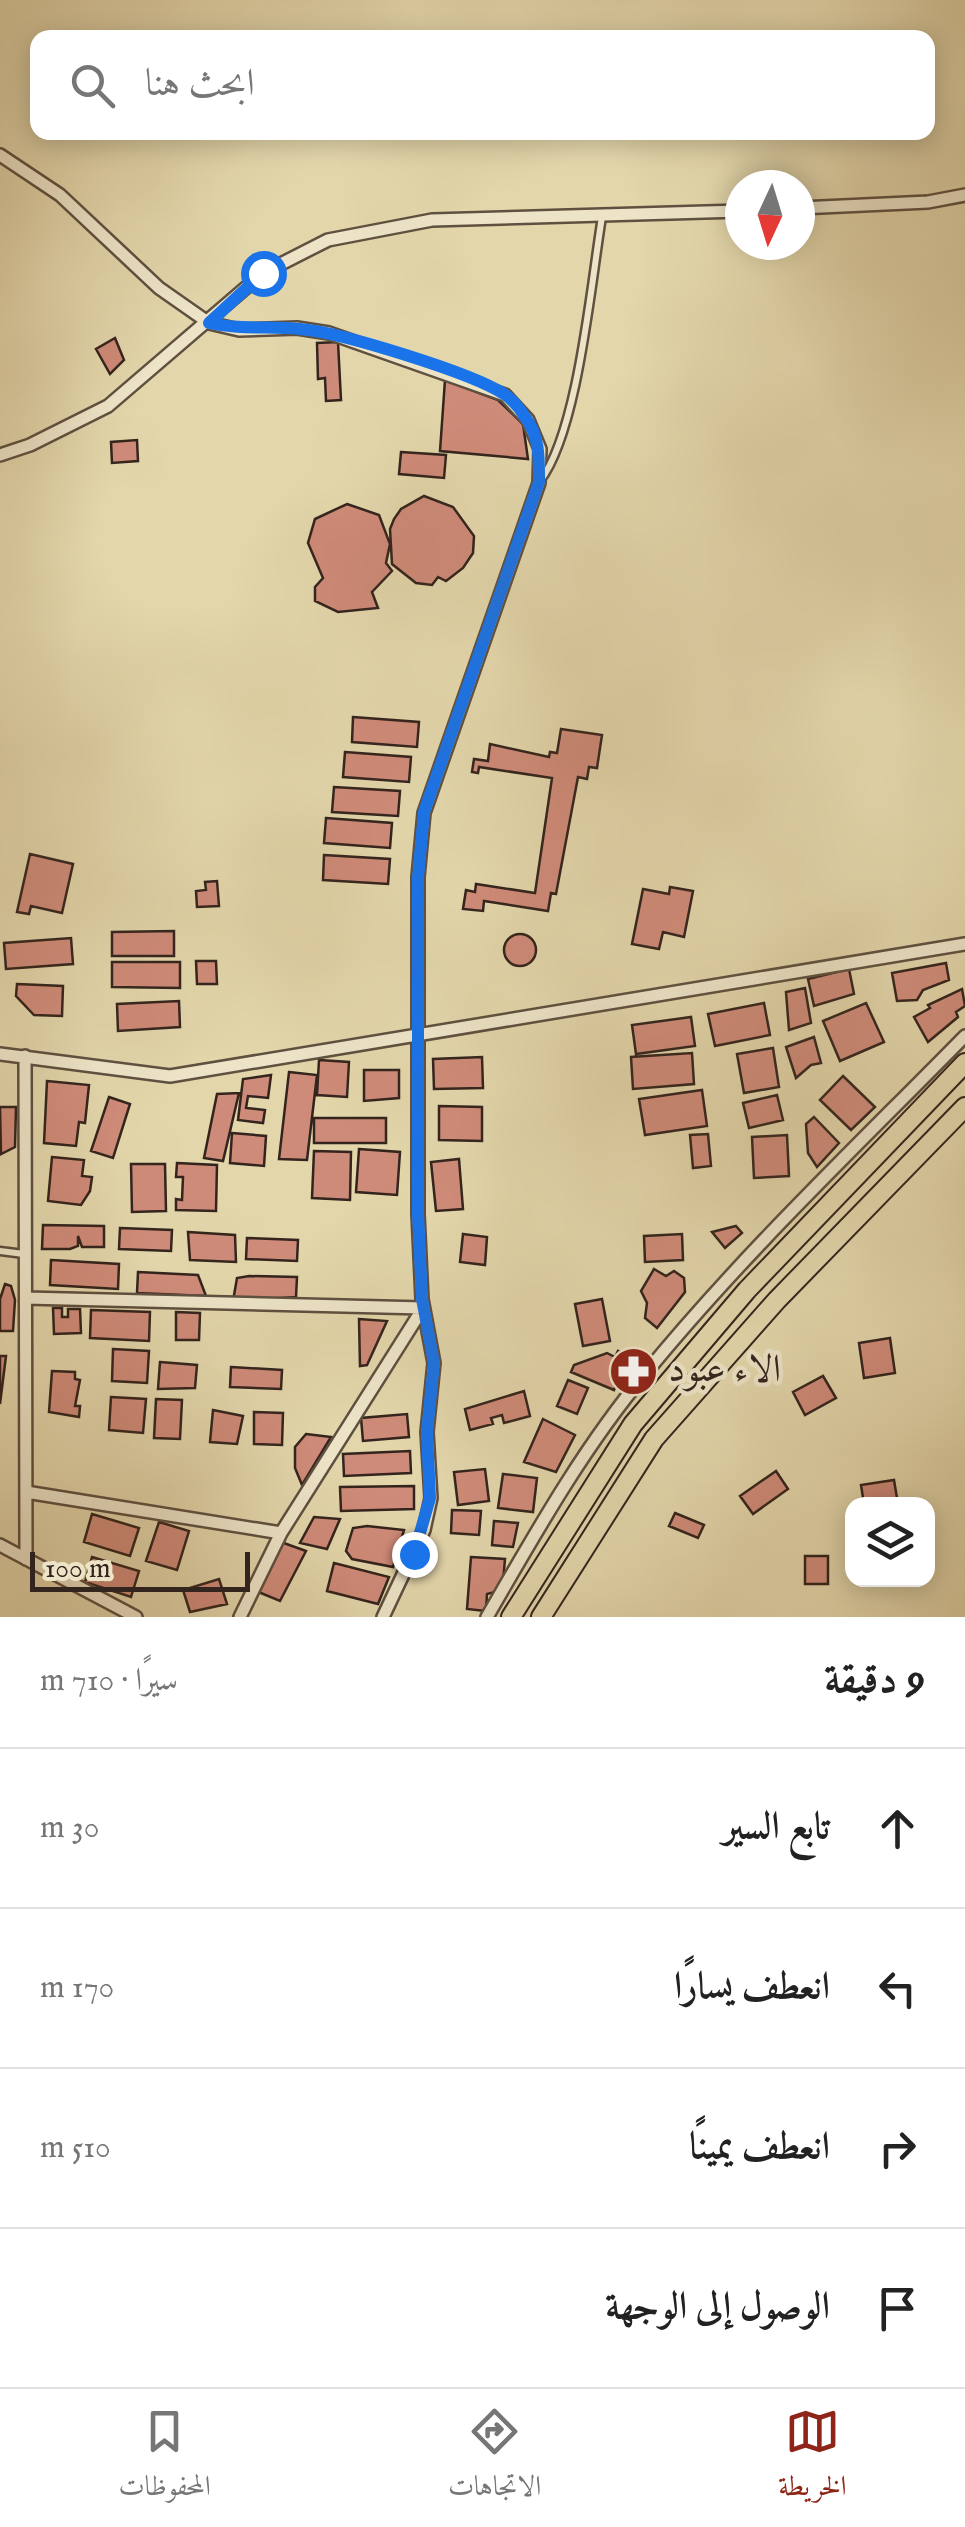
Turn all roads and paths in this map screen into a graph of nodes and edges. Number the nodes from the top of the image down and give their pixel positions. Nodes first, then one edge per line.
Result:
1 (0, 155) edge
2 (965, 195) edge
3 (815, 207) edge
4 (725, 212) edge
5 (602, 217) junction
6 (209, 323) junction
7 (0, 455) edge
8 (539, 482) junction
9 (965, 944) edge
10 (420, 1036) junction
11 (965, 1036) edge
12 (0, 1054) edge
13 (25, 1056) junction
14 (965, 1063) edge
15 (965, 1107) edge
16 (0, 1252) edge
17 (26, 1254) junction
18 (26, 1298) junction
19 (423, 1308) junction
20 (26, 1492) junction
21 (281, 1532) junction
22 (0, 1544) edge
23 (26, 1559) junction
24 (136, 1617) edge
25 (240, 1617) edge
26 (383, 1617) edge
27 (487, 1617) edge
28 (512, 1617) edge
29 (540, 1617) edge

1 - 6 street
2 - 3 street
4 - 5 street
5 - 6 street
5 - 8 lane
6 - 7 street
6 - 8 street
8 - 10 street
9 - 10 street
10 - 13 street
10 - 19 street
11 - 27 street
12 - 13 street
13 - 17 street
14 - 28 main road
15 - 29 main road
16 - 17 lane
17 - 18 street
18 - 19 street
18 - 20 street
19 - 21 street
19 - 26 street
20 - 21 street
20 - 23 street
21 - 25 street
22 - 23 street
23 - 24 street

